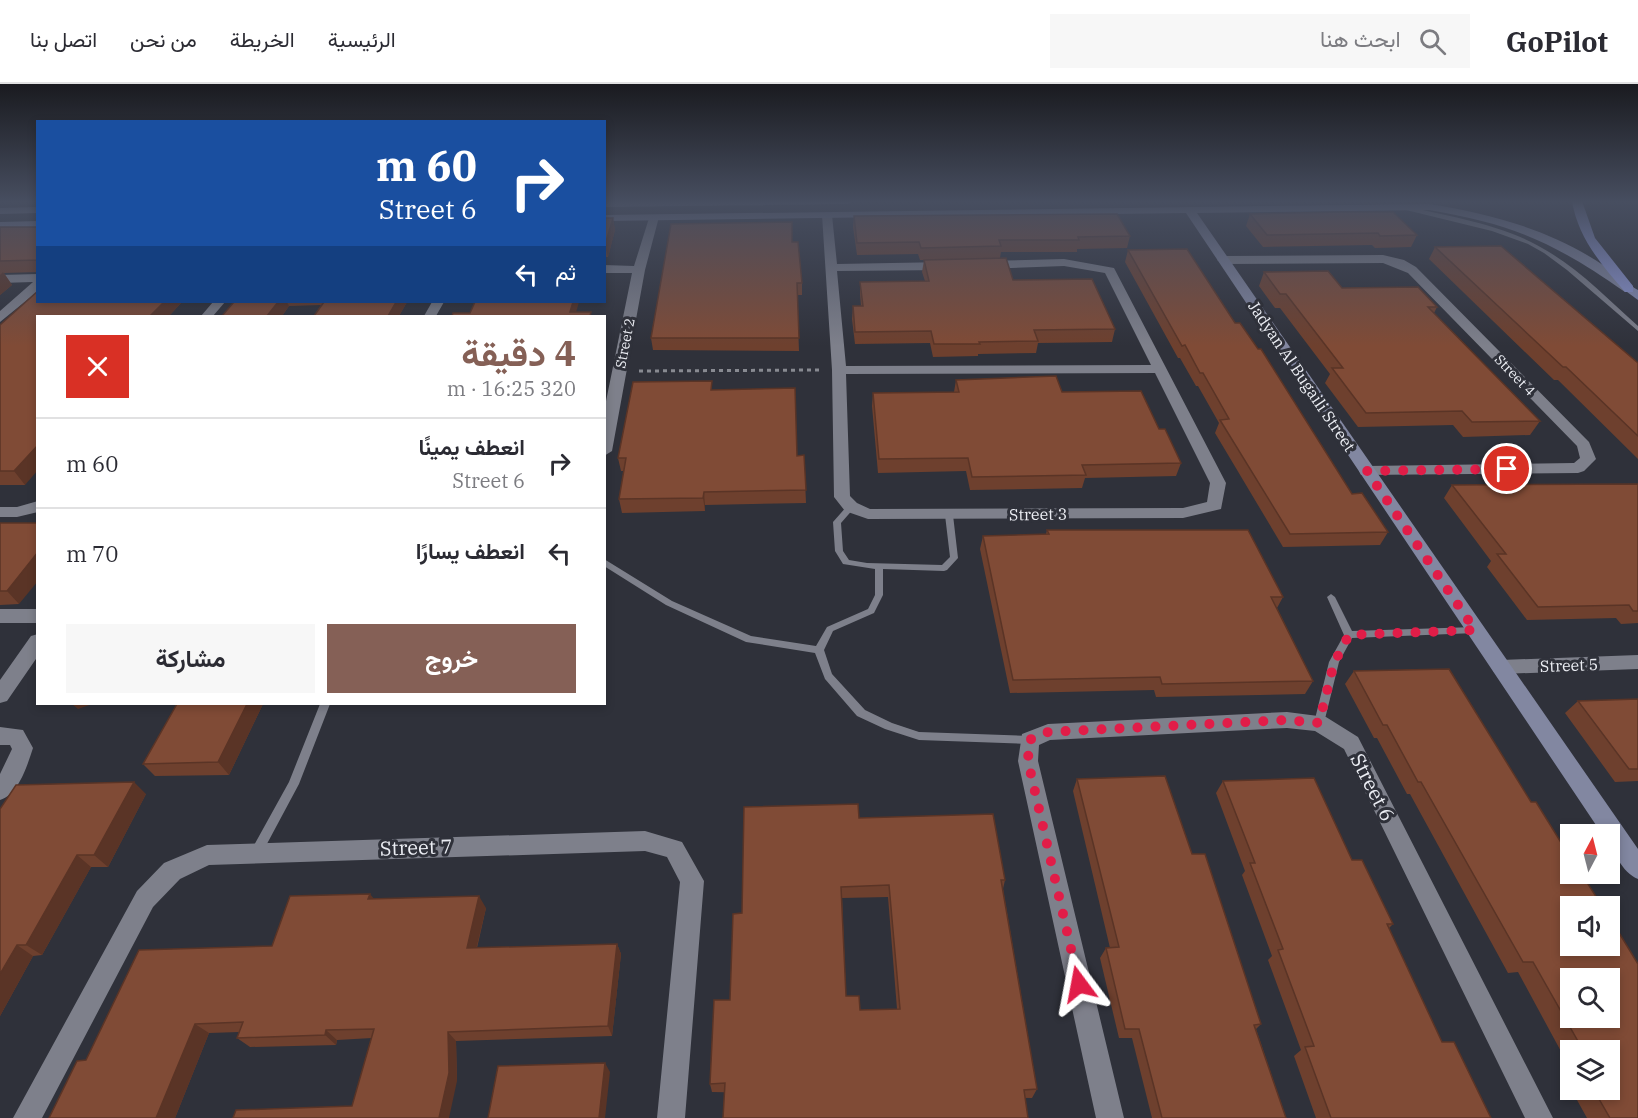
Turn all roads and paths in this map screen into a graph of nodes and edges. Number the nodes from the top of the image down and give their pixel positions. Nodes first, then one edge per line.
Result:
1 (645, 249) edge
2 (830, 249) edge
3 (1216, 249) edge
4 (1539, 249) edge
5 (1568, 249) edge
6 (1596, 249) edge
7 (1223, 260) junction
8 (832, 268) junction
9 (606, 269) edge
10 (639, 270) junction
11 (36, 278) edge
12 (0, 279) edge
13 (36, 286) edge
14 (1634, 292) edge
15 (218, 303) edge
16 (208, 315) edge
17 (0, 318) edge
18 (1638, 329) edge
19 (1160, 369) junction
20 (839, 370) junction
21 (620, 371) junction
22 (606, 441) edge
23 (1367, 471) junction
24 (36, 507) edge
25 (851, 507) junction
26 (0, 513) edge
27 (949, 515) junction
28 (606, 563) edge
29 (879, 566) junction
30 (1331, 597) dead end
31 (0, 616) edge
32 (36, 616) edge
33 (1475, 630) junction
34 (1349, 635) junction
35 (36, 643) edge
36 (819, 650) junction
37 (1638, 662) edge
38 (1501, 667) junction
39 (0, 694) edge
40 (326, 705) edge
41 (1319, 723) junction
42 (0, 736) edge
43 (1029, 740) junction
44 (0, 791) edge
45 (257, 851) junction
46 (1638, 868) edge
47 (27, 1118) edge
48 (671, 1118) edge
49 (1110, 1118) edge
50 (1539, 1118) edge

1 - 10 street, Street 2
2 - 8 street
3 - 7 street, Jadyan Al Bugaili Street
4 - 18 lane
5 - 14 street
6 - 14 highway
7 - 23 street, Jadyan Al Bugaili Street
7 - 23 street, Street 4
8 - 19 street, Street 3
8 - 20 street
9 - 10 street
10 - 21 street, Street 2
11 - 12 street
13 - 17 street
15 - 16 street
19 - 20 street
19 - 27 street, Street 3
20 - 21 path
20 - 25 street
21 - 22 street, Street 2
23 - 33 street, Jadyan Al Bugaili Street
24 - 26 street
25 - 27 street, Street 3
25 - 29 lane
27 - 29 lane
28 - 36 lane
29 - 36 lane
30 - 34 lane
31 - 32 street
33 - 34 lane
33 - 38 street, Jadyan Al Bugaili Street
34 - 41 lane
35 - 39 street
36 - 43 lane
37 - 38 street, Street 5
38 - 46 street, Jadyan Al Bugaili Street
40 - 45 lane
41 - 43 street, Street 6
41 - 50 street, Street 6
42 - 44 street
43 - 49 street
45 - 47 street, Street 7
45 - 48 street, Street 7

